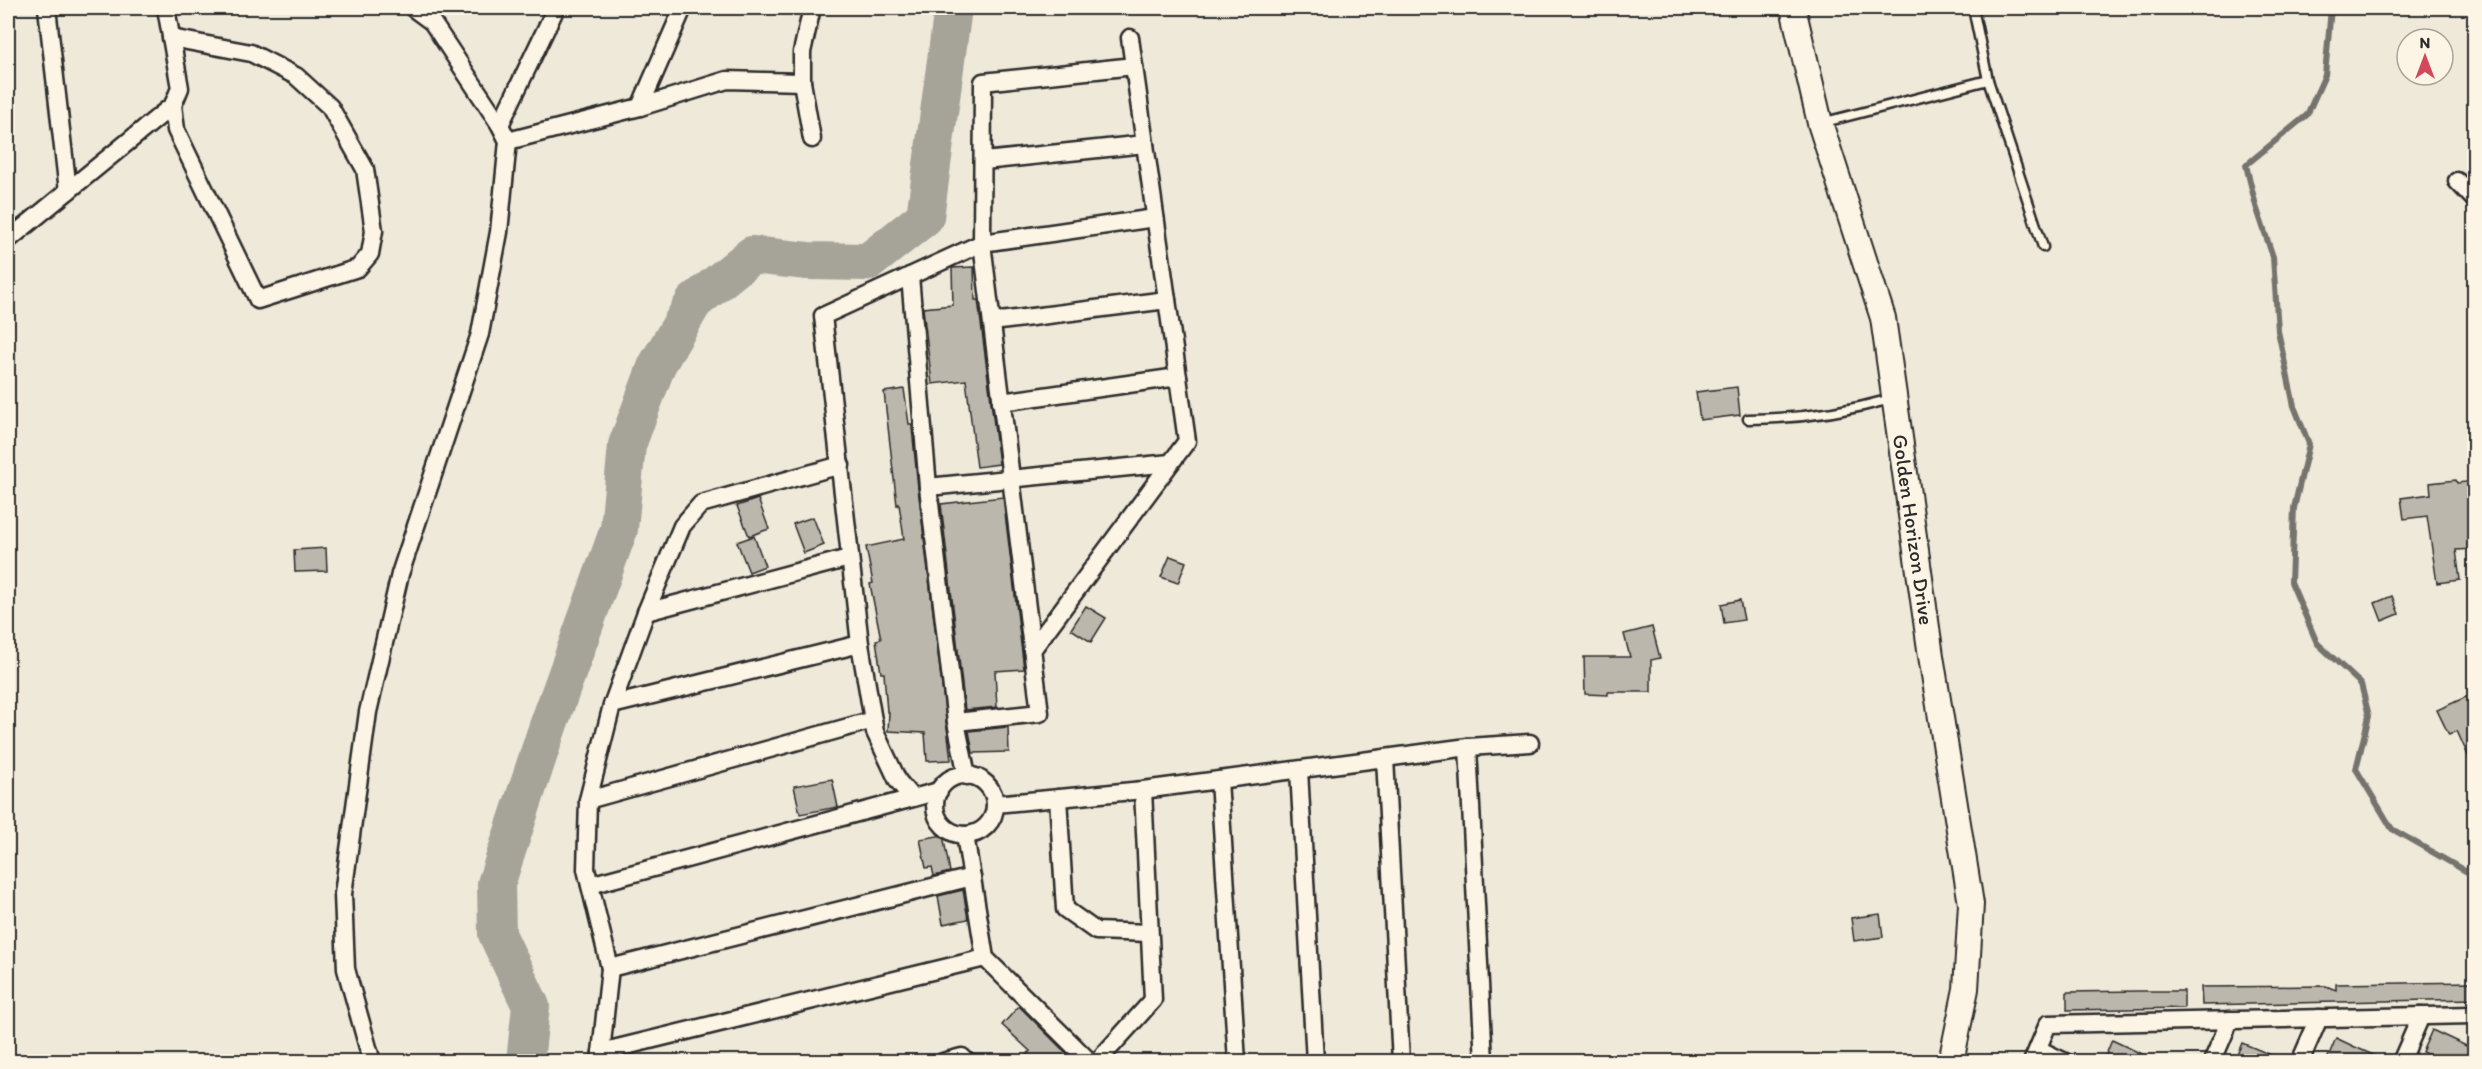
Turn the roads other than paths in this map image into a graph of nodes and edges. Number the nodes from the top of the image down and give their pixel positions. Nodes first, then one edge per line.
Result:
1 (47, 8) edge
2 (166, 8) edge
3 (413, 8) edge
4 (556, 8) edge
5 (682, 8) edge
6 (812, 8) edge
7 (1793, 8) edge
8 (1973, 8) edge
9 (436, 15) edge
10 (171, 38) junction
11 (1130, 38) dead end
12 (1134, 66) junction
13 (1988, 80) junction
14 (802, 82) junction
15 (173, 105) junction
16 (640, 107) junction
17 (1820, 123) junction
18 (500, 125) junction
19 (812, 139) dead end
20 (508, 141) junction
21 (1145, 144) junction
22 (984, 160) junction
23 (2457, 181) dead end
24 (68, 191) junction
25 (2475, 199) edge
26 (1155, 218) junction
27 (8, 240) edge
28 (982, 243) junction
29 (2043, 247) dead end
30 (910, 276) junction
31 (1167, 300) junction
32 (992, 322) junction
33 (1178, 377) junction
34 (1895, 398) junction
35 (1001, 402) junction
36 (1748, 419) dead end
37 (1170, 463) junction
38 (841, 465) junction
39 (1011, 479) junction
40 (928, 487) junction
41 (849, 558) junction
42 (646, 612) junction
43 (860, 644) junction
44 (1032, 650) junction
45 (612, 705) junction
46 (873, 720) junction
47 (956, 722) junction
48 (1530, 743) dead end
49 (1468, 747) junction
50 (1385, 758) junction
51 (1299, 770) junction
52 (967, 776) junction
53 (1219, 780) junction
54 (1143, 790) junction
55 (939, 791) junction
56 (912, 798) junction
57 (1058, 798) junction
58 (588, 800) junction
59 (995, 804) junction
60 (965, 835) junction
61 (972, 878) junction
62 (590, 885) junction
63 (1149, 933) junction
64 (985, 958) junction
65 (610, 968) junction
66 (2475, 1014) edge
67 (2456, 1015) junction
68 (2421, 1016) junction
69 (2319, 1018) junction
70 (2230, 1020) junction
71 (2475, 1024) edge
72 (2035, 1055) edge
73 (600, 1057) edge
74 (372, 1062) edge
75 (943, 1062) edge
76 (967, 1062) edge
77 (1090, 1062) edge
78 (1097, 1062) edge
79 (1237, 1062) edge
80 (1315, 1062) edge
81 (1401, 1062) edge
82 (1484, 1062) edge
83 (1951, 1062) edge
84 (2065, 1062) edge
85 (2212, 1062) edge
86 (2301, 1062) edge
87 (2400, 1062) edge

1 - 24 street
2 - 10 street
3 - 9 street
4 - 18 street
5 - 16 street
6 - 14 street
7 - 17 street, Golden Horizon Drive
8 - 13 lane
9 - 18 street
10 - 15 street
10 - 15 street
11 - 12 street
12 - 21 street
12 - 22 street
13 - 17 lane
13 - 29 lane
14 - 16 street
14 - 19 street
15 - 24 street
16 - 20 street
17 - 34 street, Golden Horizon Drive
18 - 20 street
20 - 74 street
21 - 22 street
21 - 26 street
22 - 28 street
23 - 25 street
24 - 27 street
26 - 28 street
26 - 31 street
28 - 30 street
28 - 32 street
30 - 38 street
30 - 40 street
31 - 32 street
31 - 33 street
32 - 35 street
33 - 35 street
33 - 37 street
34 - 36 lane
34 - 83 street, Golden Horizon Drive
35 - 39 street
37 - 39 street
37 - 44 street
38 - 41 street
38 - 42 street
39 - 40 street
39 - 44 street
40 - 47 street
41 - 42 street
41 - 43 street
42 - 45 street
43 - 45 street
43 - 46 street
44 - 47 street
45 - 58 street
46 - 56 street
46 - 58 street
47 - 52 street
48 - 49 street
49 - 50 street
49 - 82 street
50 - 51 street
50 - 81 street
51 - 53 street
51 - 80 street
52 - 55 street
52 - 59 street
53 - 54 street
53 - 79 street
54 - 57 street
54 - 63 street
55 - 56 street
55 - 60 street
56 - 62 street
57 - 59 street
57 - 63 street
58 - 62 street
59 - 60 street
60 - 61 street
61 - 64 street
61 - 65 street
62 - 65 street
63 - 78 street
64 - 73 street
64 - 77 street
65 - 73 street
66 - 67 street
67 - 68 street
67 - 71 street
68 - 69 street
68 - 87 street
69 - 70 street
69 - 86 street
70 - 72 street
70 - 85 street
72 - 84 street
75 - 76 street

